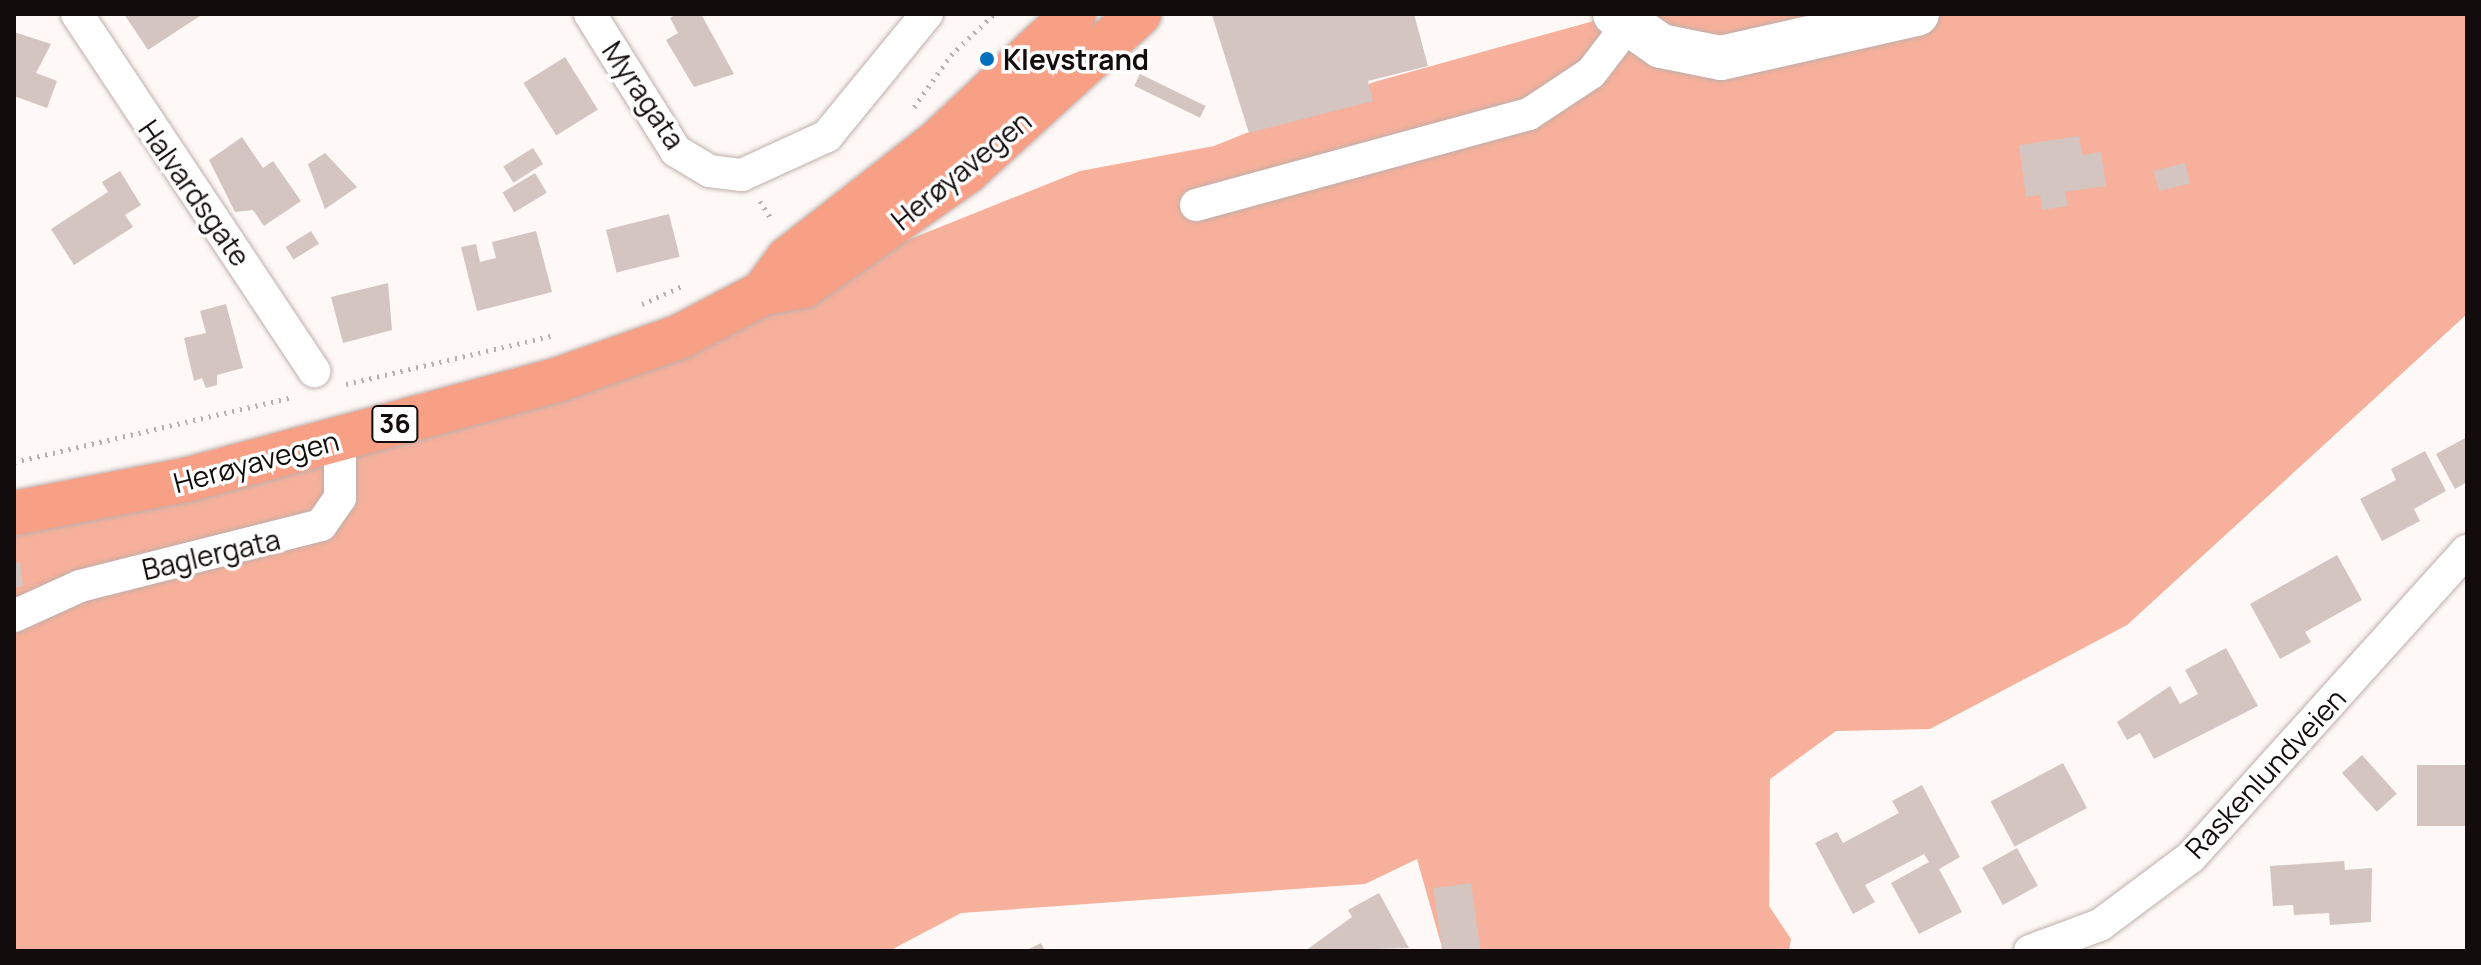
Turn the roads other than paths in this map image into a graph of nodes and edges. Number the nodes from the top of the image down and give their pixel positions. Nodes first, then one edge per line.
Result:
1 (77, 14) edge
2 (590, 14) edge
3 (927, 14) edge
4 (1074, 14) edge
5 (1139, 14) edge
6 (1917, 14) edge
7 (1621, 20) edge
8 (1196, 205) dead end
9 (763, 293) junction
10 (313, 385) road end
11 (340, 439) junction
12 (14, 513) edge
13 (2467, 551) edge
14 (14, 616) edge
15 (2043, 950) edge

1 - 10 street, Halvardsgate
2 - 3 street, Myragata
4 - 9 highway, Herøyavegen / 36
5 - 9 highway, Herøyavegen / 36
6 - 7 main road
7 - 8 street
9 - 11 highway, Herøyavegen / 36
11 - 12 highway, Herøyavegen / 36
11 - 14 street, Baglergata
13 - 15 street, Raskenlundveien

